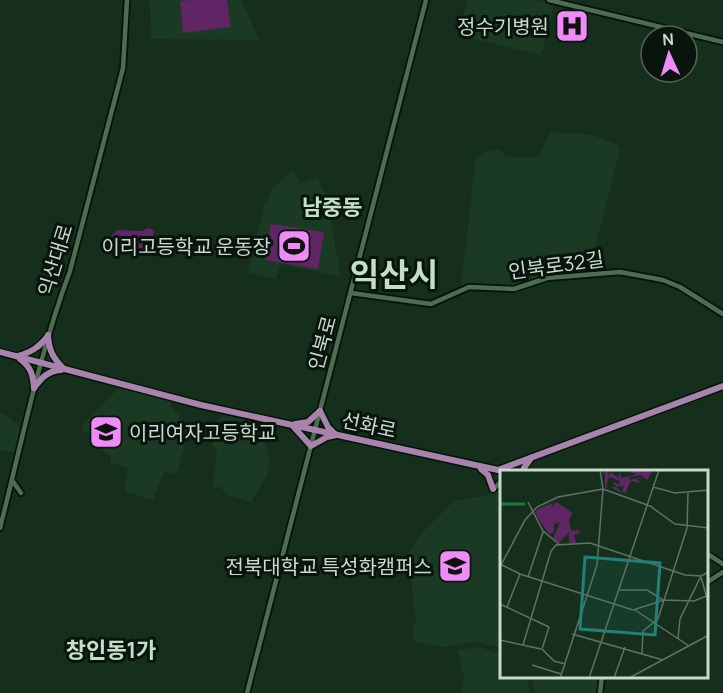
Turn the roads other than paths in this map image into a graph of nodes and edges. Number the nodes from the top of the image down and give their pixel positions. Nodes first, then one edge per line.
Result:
1 (127, 0) edge
2 (426, 0) edge
3 (549, 0) edge
4 (723, 42) edge
5 (351, 293) junction
6 (723, 314) edge
7 (48, 335) junction
8 (0, 352) edge
9 (17, 357) junction
10 (41, 363) junction
11 (65, 369) junction
12 (723, 386) edge
13 (34, 388) junction
14 (320, 411) junction
15 (291, 425) junction
16 (315, 430) junction
17 (336, 435) junction
18 (311, 446) junction
19 (531, 458) junction
20 (476, 465) junction
21 (502, 470) edge
22 (523, 470) edge
23 (500, 471) edge
24 (12, 480) junction
25 (500, 483) edge
26 (493, 489) joint
27 (21, 493) dead end
28 (0, 528) edge
29 (708, 554) edge
30 (723, 564) edge
31 (723, 572) edge
32 (708, 582) edge
33 (602, 678) edge
34 (247, 693) edge
35 (600, 693) edge

1 - 7 street, 익산대로
2 - 5 street, 인북로
3 - 4 street
5 - 6 street, 인북로32길
5 - 14 street, 인북로
7 - 9 main road
7 - 10 street, 익산대로
7 - 11 main road
8 - 9 main road, 선화로
9 - 10 main road, 선화로
9 - 13 main road
10 - 11 main road, 선화로
10 - 13 street, 익산대로
11 - 13 main road
11 - 15 main road, 선화로
12 - 19 main road, 선화로
13 - 24 street, 익산대로
14 - 15 main road
14 - 16 street, 인북로
14 - 17 main road
15 - 16 main road, 선화로
15 - 18 main road
16 - 17 main road, 선화로
16 - 18 street, 인북로
17 - 18 main road
17 - 20 main road, 선화로
18 - 34 street, 인북로
19 - 21 main road, 선화로
19 - 22 main road
20 - 23 main road, 선화로
20 - 26 main road
24 - 27 street
24 - 28 street, 익산대로
25 - 26 street
29 - 30 street
31 - 32 street
33 - 35 street

